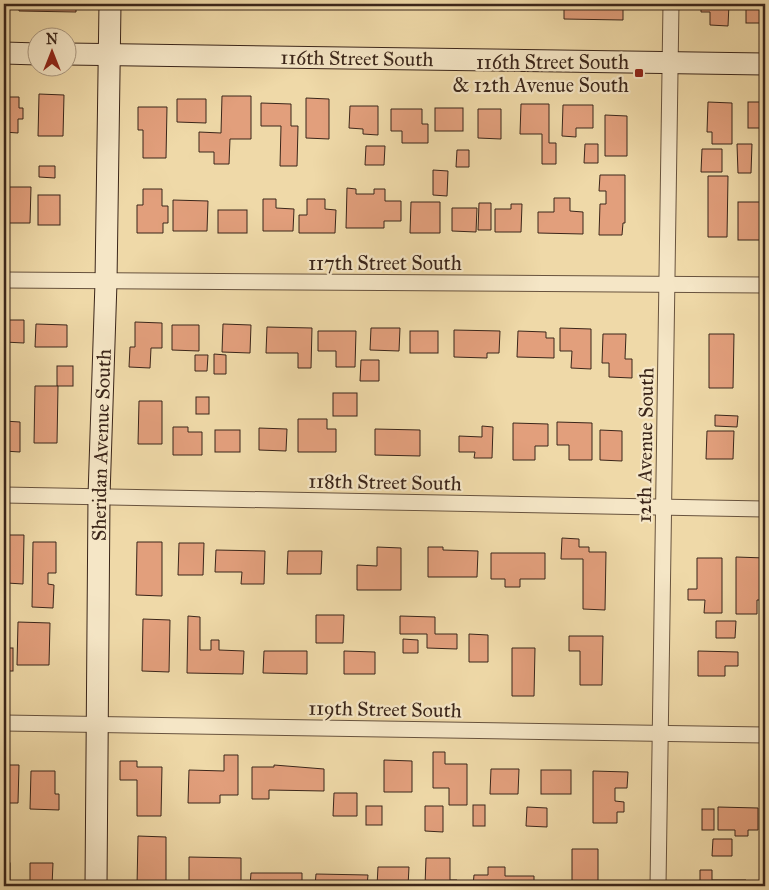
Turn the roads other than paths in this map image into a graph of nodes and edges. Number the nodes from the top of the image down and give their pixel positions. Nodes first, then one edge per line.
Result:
1 (110, 4) edge
2 (671, 4) edge
3 (4, 53) edge
4 (28, 54) edge
5 (78, 54) edge
6 (110, 55) junction
7 (670, 63) junction
8 (765, 64) edge
9 (4, 280) edge
10 (106, 282) junction
11 (667, 284) junction
12 (765, 285) edge
13 (4, 495) edge
14 (99, 496) junction
15 (664, 507) junction
16 (765, 509) edge
17 (4, 723) edge
18 (98, 725) junction
19 (661, 734) junction
20 (765, 735) edge
21 (96, 886) edge
22 (658, 886) edge

1 - 6 street, Sheridan Avenue South
2 - 7 street, 12th Avenue South
3 - 4 street
5 - 6 street, 116th Street South
6 - 7 street, 116th Street South
6 - 10 street, Sheridan Avenue South
7 - 8 street, 116th Street South
7 - 11 street, 12th Avenue South
9 - 10 street, 117th Street South
10 - 11 street, 117th Street South
10 - 14 street, Sheridan Avenue South
11 - 12 street, 117th Street South
11 - 15 street, 12th Avenue South
13 - 14 street, 118th Street South
14 - 15 street, 118th Street South
14 - 18 street, Sheridan Avenue South
15 - 16 street, 118th Street South
15 - 19 street, 12th Avenue South
17 - 18 street, 119th Street South
18 - 19 street, 119th Street South
18 - 21 street, Sheridan Avenue South
19 - 20 street, 119th Street South
19 - 22 street, 12th Avenue South

